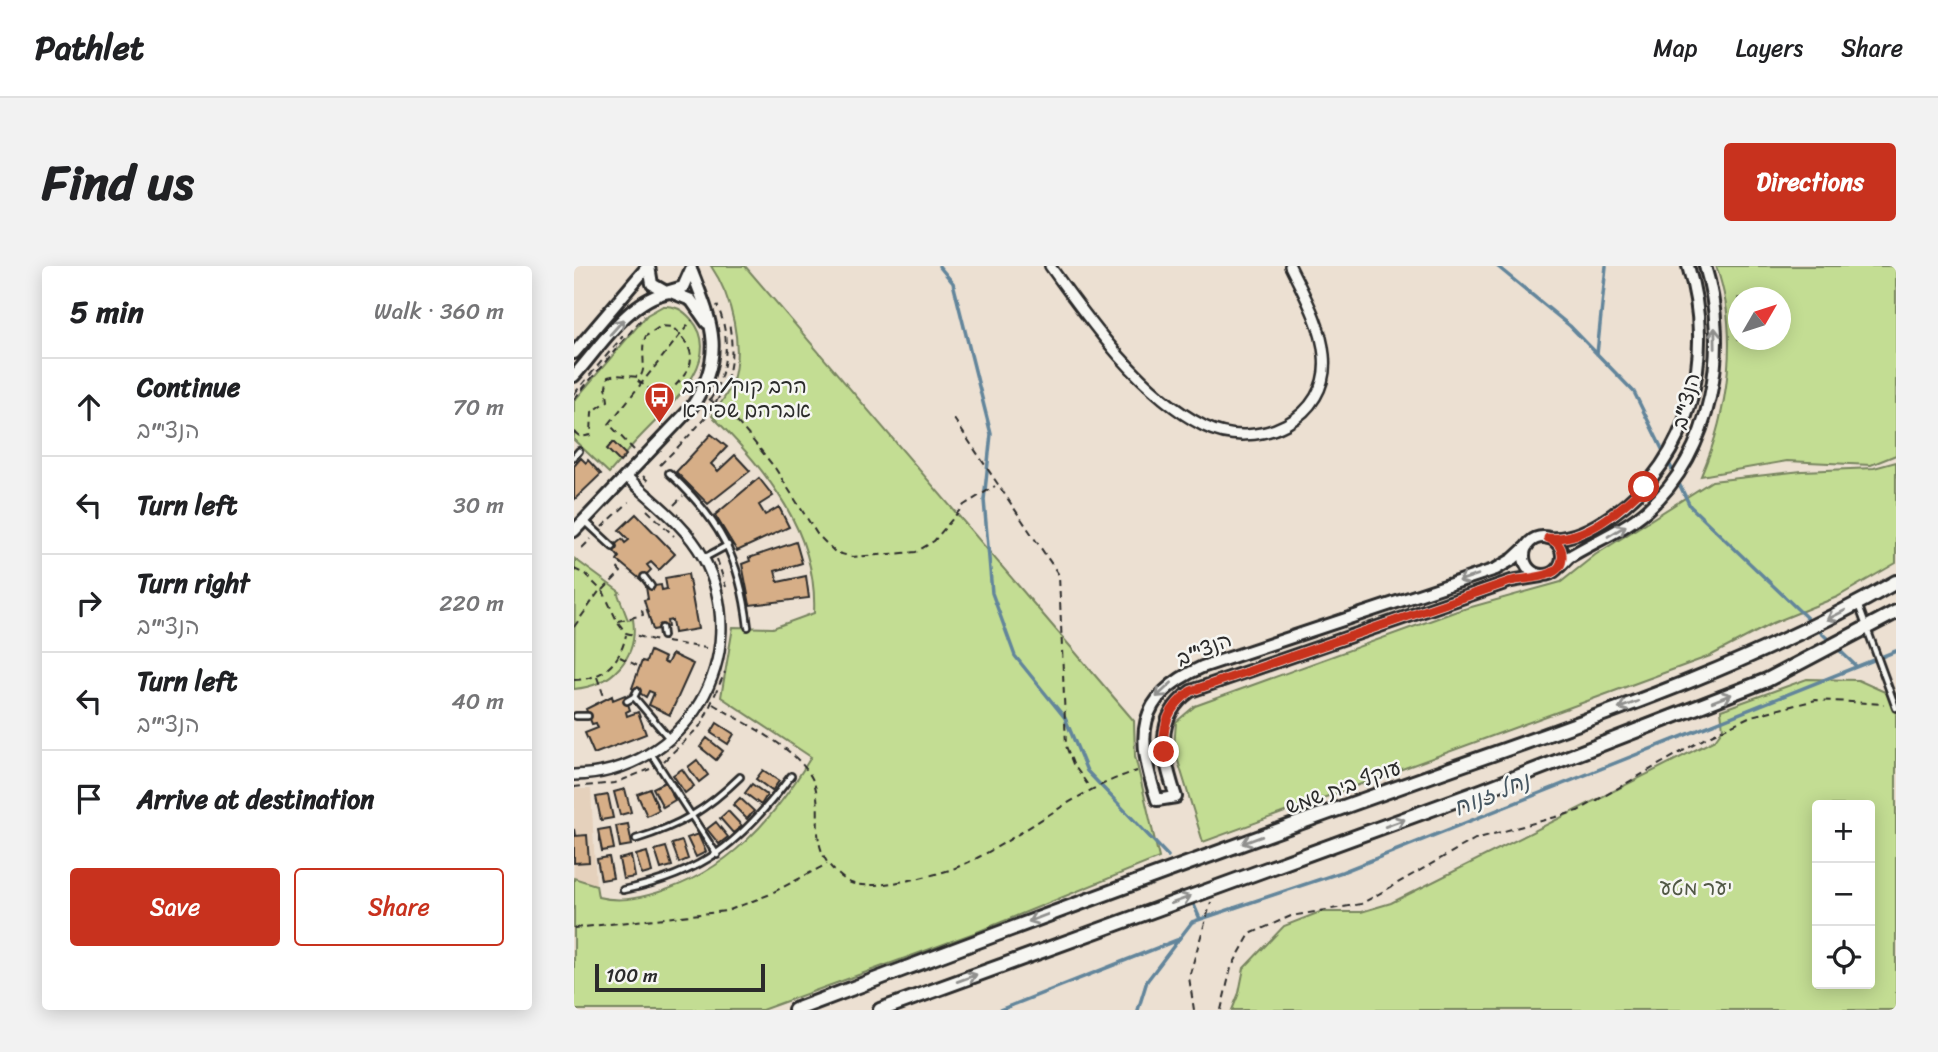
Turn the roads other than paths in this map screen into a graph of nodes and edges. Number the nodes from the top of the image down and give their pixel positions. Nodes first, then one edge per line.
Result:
1 (648, 266) edge
2 (1050, 266) edge
3 (1290, 266) edge
4 (1688, 266) edge
5 (1705, 266) edge
6 (691, 269) edge
7 (671, 292) junction
8 (713, 338) junction
9 (574, 353) edge
10 (574, 376) edge
11 (579, 451) dead end
12 (574, 457) edge
13 (629, 472) junction
14 (669, 473) dead end
15 (584, 520) junction
16 (574, 531) edge
17 (1548, 538) junction
18 (728, 545) junction
19 (1527, 546) junction
20 (613, 547) dead end
21 (704, 558) junction
22 (1559, 567) junction
23 (1541, 576) junction
24 (644, 577) dead end
25 (1896, 582) edge
26 (651, 586) dead end
27 (1858, 604) junction
28 (1896, 612) edge
29 (748, 627) dead end
30 (662, 628) dead end
31 (1867, 630) junction
32 (663, 636) dead end
33 (637, 691) dead end
34 (635, 697) junction
35 (627, 701) dead end
36 (1896, 706) edge
37 (576, 716) edge
38 (588, 716) dead end
39 (671, 740) junction
40 (652, 755) junction
41 (574, 775) edge
42 (791, 776) dead end
43 (740, 777) dead end
44 (693, 817) junction
45 (636, 839) dead end
46 (718, 855) junction
47 (623, 890) dead end
48 (795, 1010) edge
49 (880, 1010) edge

1 - 7 street
1 - 9 street
2 - 3 street
4 - 17 street, הנצי"ב
22 -> 5 street, הנצי"ב
6 - 7 street
6 - 8 street
7 - 8 street
10 -> 7 street
8 - 13 street
11 - 12 lane
13 - 15 street
13 - 21 street
14 - 18 lane
15 - 16 street
15 - 20 lane
17 - 19 street
17 - 22 street
18 - 21 lane
18 - 29 lane
19 - 23 street
19 -> 23 street, הנצי"ב
21 - 39 street
22 - 23 street
24 - 26 lane
25 - 27 main road, עוקף בית שמש
27 - 31 lane
27 -> 48 main road, עוקף בית שמש
28 - 31 main road
30 - 32 lane
31 - 36 lane
49 -> 31 main road
33 - 34 lane
34 - 35 lane
34 - 39 lane
37 - 38 lane
39 - 40 street
40 - 41 street
40 - 44 lane
42 - 46 lane
43 - 44 lane
44 - 45 lane
44 - 46 lane
46 - 47 lane

